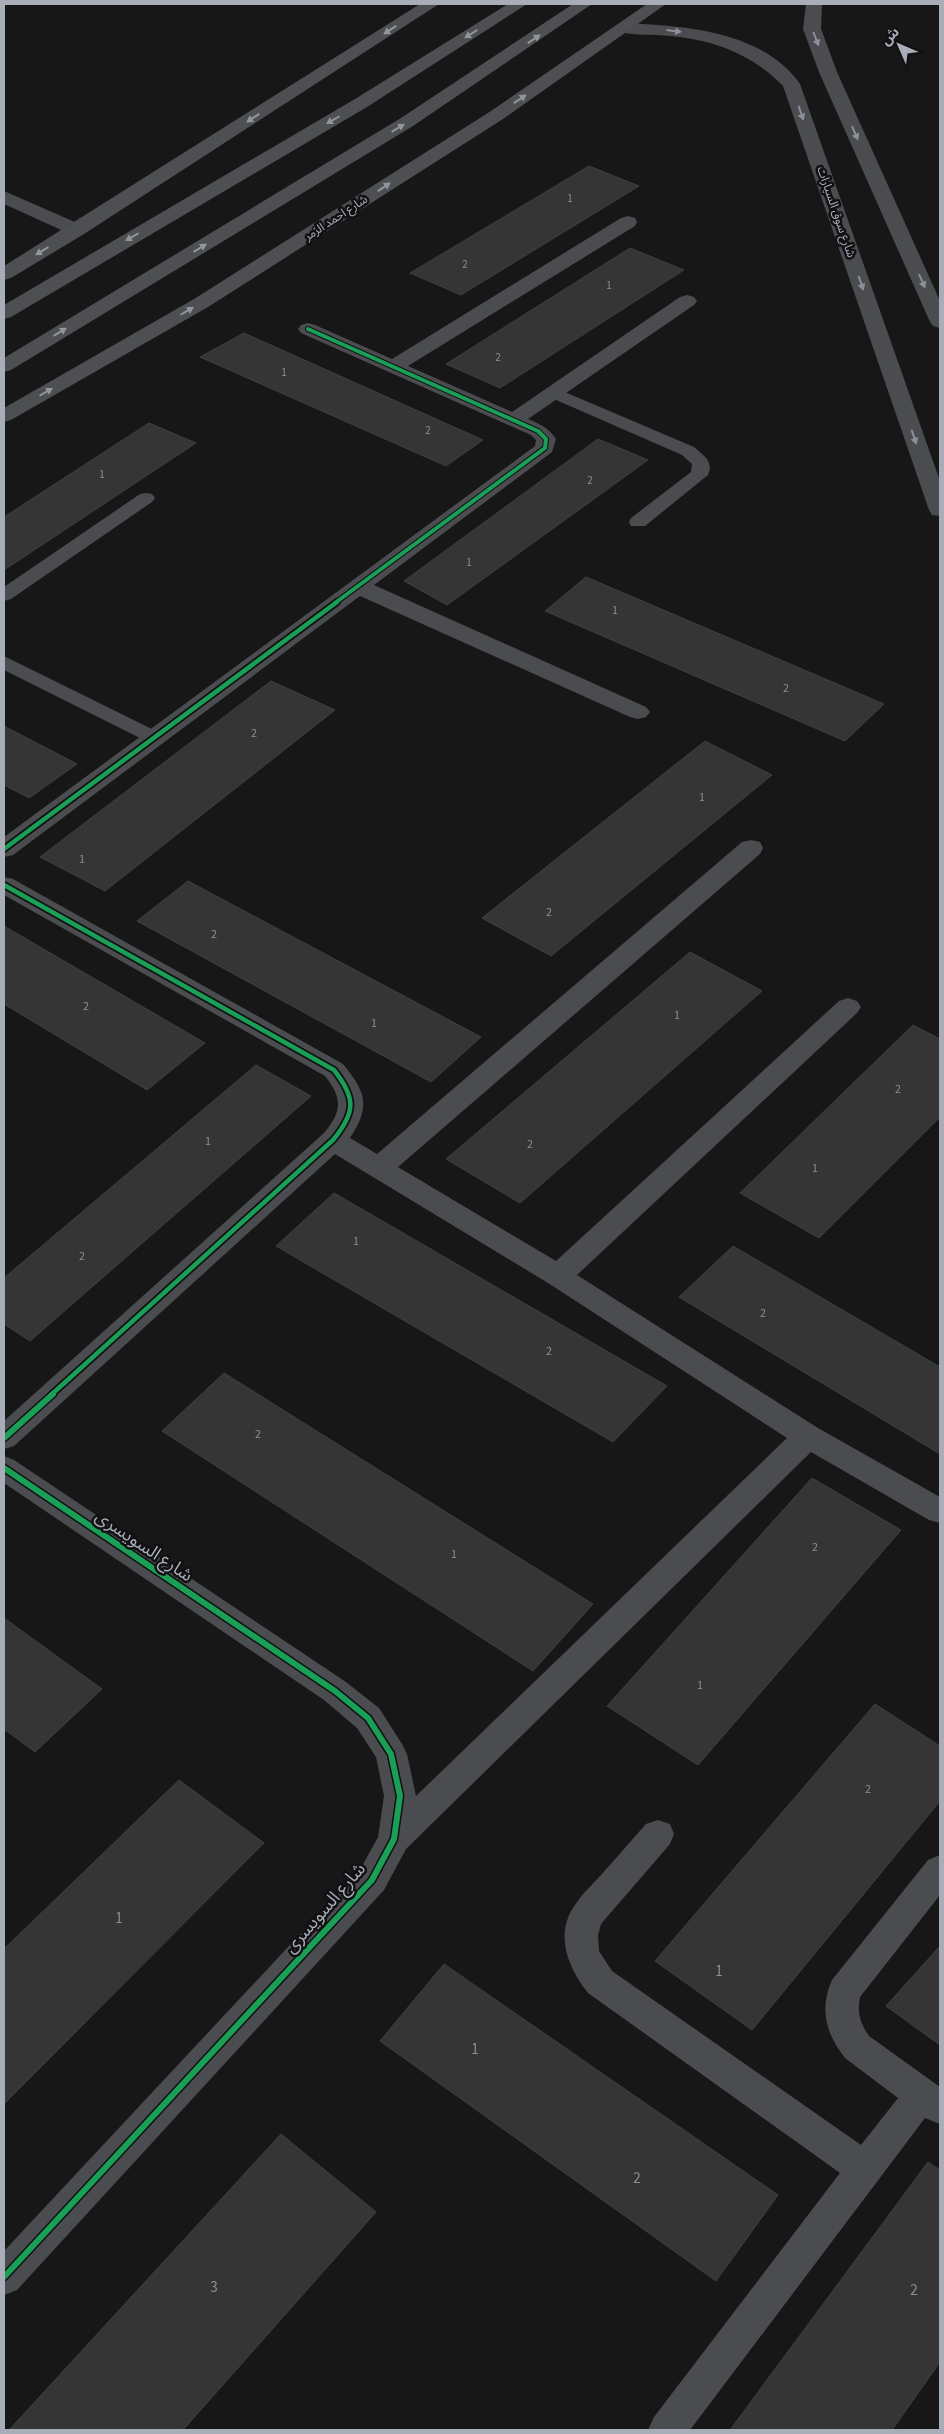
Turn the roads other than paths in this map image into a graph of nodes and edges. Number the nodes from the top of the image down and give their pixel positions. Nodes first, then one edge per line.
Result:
1 (431, 4) edge
2 (584, 4) edge
3 (658, 4) edge
4 (814, 4) edge
5 (516, 6) edge
6 (626, 28) junction
7 (4, 197) edge
8 (628, 222) dead end
9 (77, 230) junction
10 (6, 271) edge
11 (687, 301) dead end
12 (4, 313) edge
13 (940, 322) edge
14 (308, 329) dead end
15 (4, 366) edge
16 (393, 367) junction
17 (553, 392) junction
18 (4, 416) edge
19 (513, 420) junction
20 (146, 498) dead end
21 (940, 510) edge
22 (638, 522) dead end
23 (359, 587) junction
24 (4, 595) edge
25 (4, 662) edge
26 (638, 712) dead end
27 (155, 738) junction
28 (5, 846) edge
29 (751, 848) dead end
30 (4, 885) edge
31 (848, 1007) dead end
32 (333, 1140) junction
33 (379, 1168) junction
34 (558, 1276) junction
35 (808, 1436) junction
36 (4, 1438) edge
37 (4, 1468) edge
38 (940, 1511) edge
39 (658, 1834) dead end
40 (394, 1839) junction
41 (940, 1870) edge
42 (931, 2101) edge
43 (865, 2169) junction
44 (4, 2277) edge
45 (667, 2430) edge

1 -> 9 main road
15 -> 2 main road
3 - 6 main road, شارع احمد الزمر
4 -> 13 street
5 -> 12 main road
18 -> 6 main road, شارع احمد الزمر
6 -> 21 street, شارع سوق السيارات
7 - 9 street
8 - 16 street
9 -> 10 main road
11 - 17 street
14 - 16 street
16 - 19 street
17 - 19 street
17 - 22 lane
19 - 23 street
20 - 24 lane
23 - 26 street
23 - 27 street
25 - 27 lane
27 - 28 street
29 - 33 street
30 - 32 street
31 - 34 street
32 - 33 street
32 - 36 street
33 - 34 street
34 - 35 street
35 - 38 street
35 - 40 street
37 - 40 street, شارع السويسرى
39 - 43 street
40 - 44 street, شارع السويسرى
41 - 42 street
42 - 43 street
43 - 45 street

